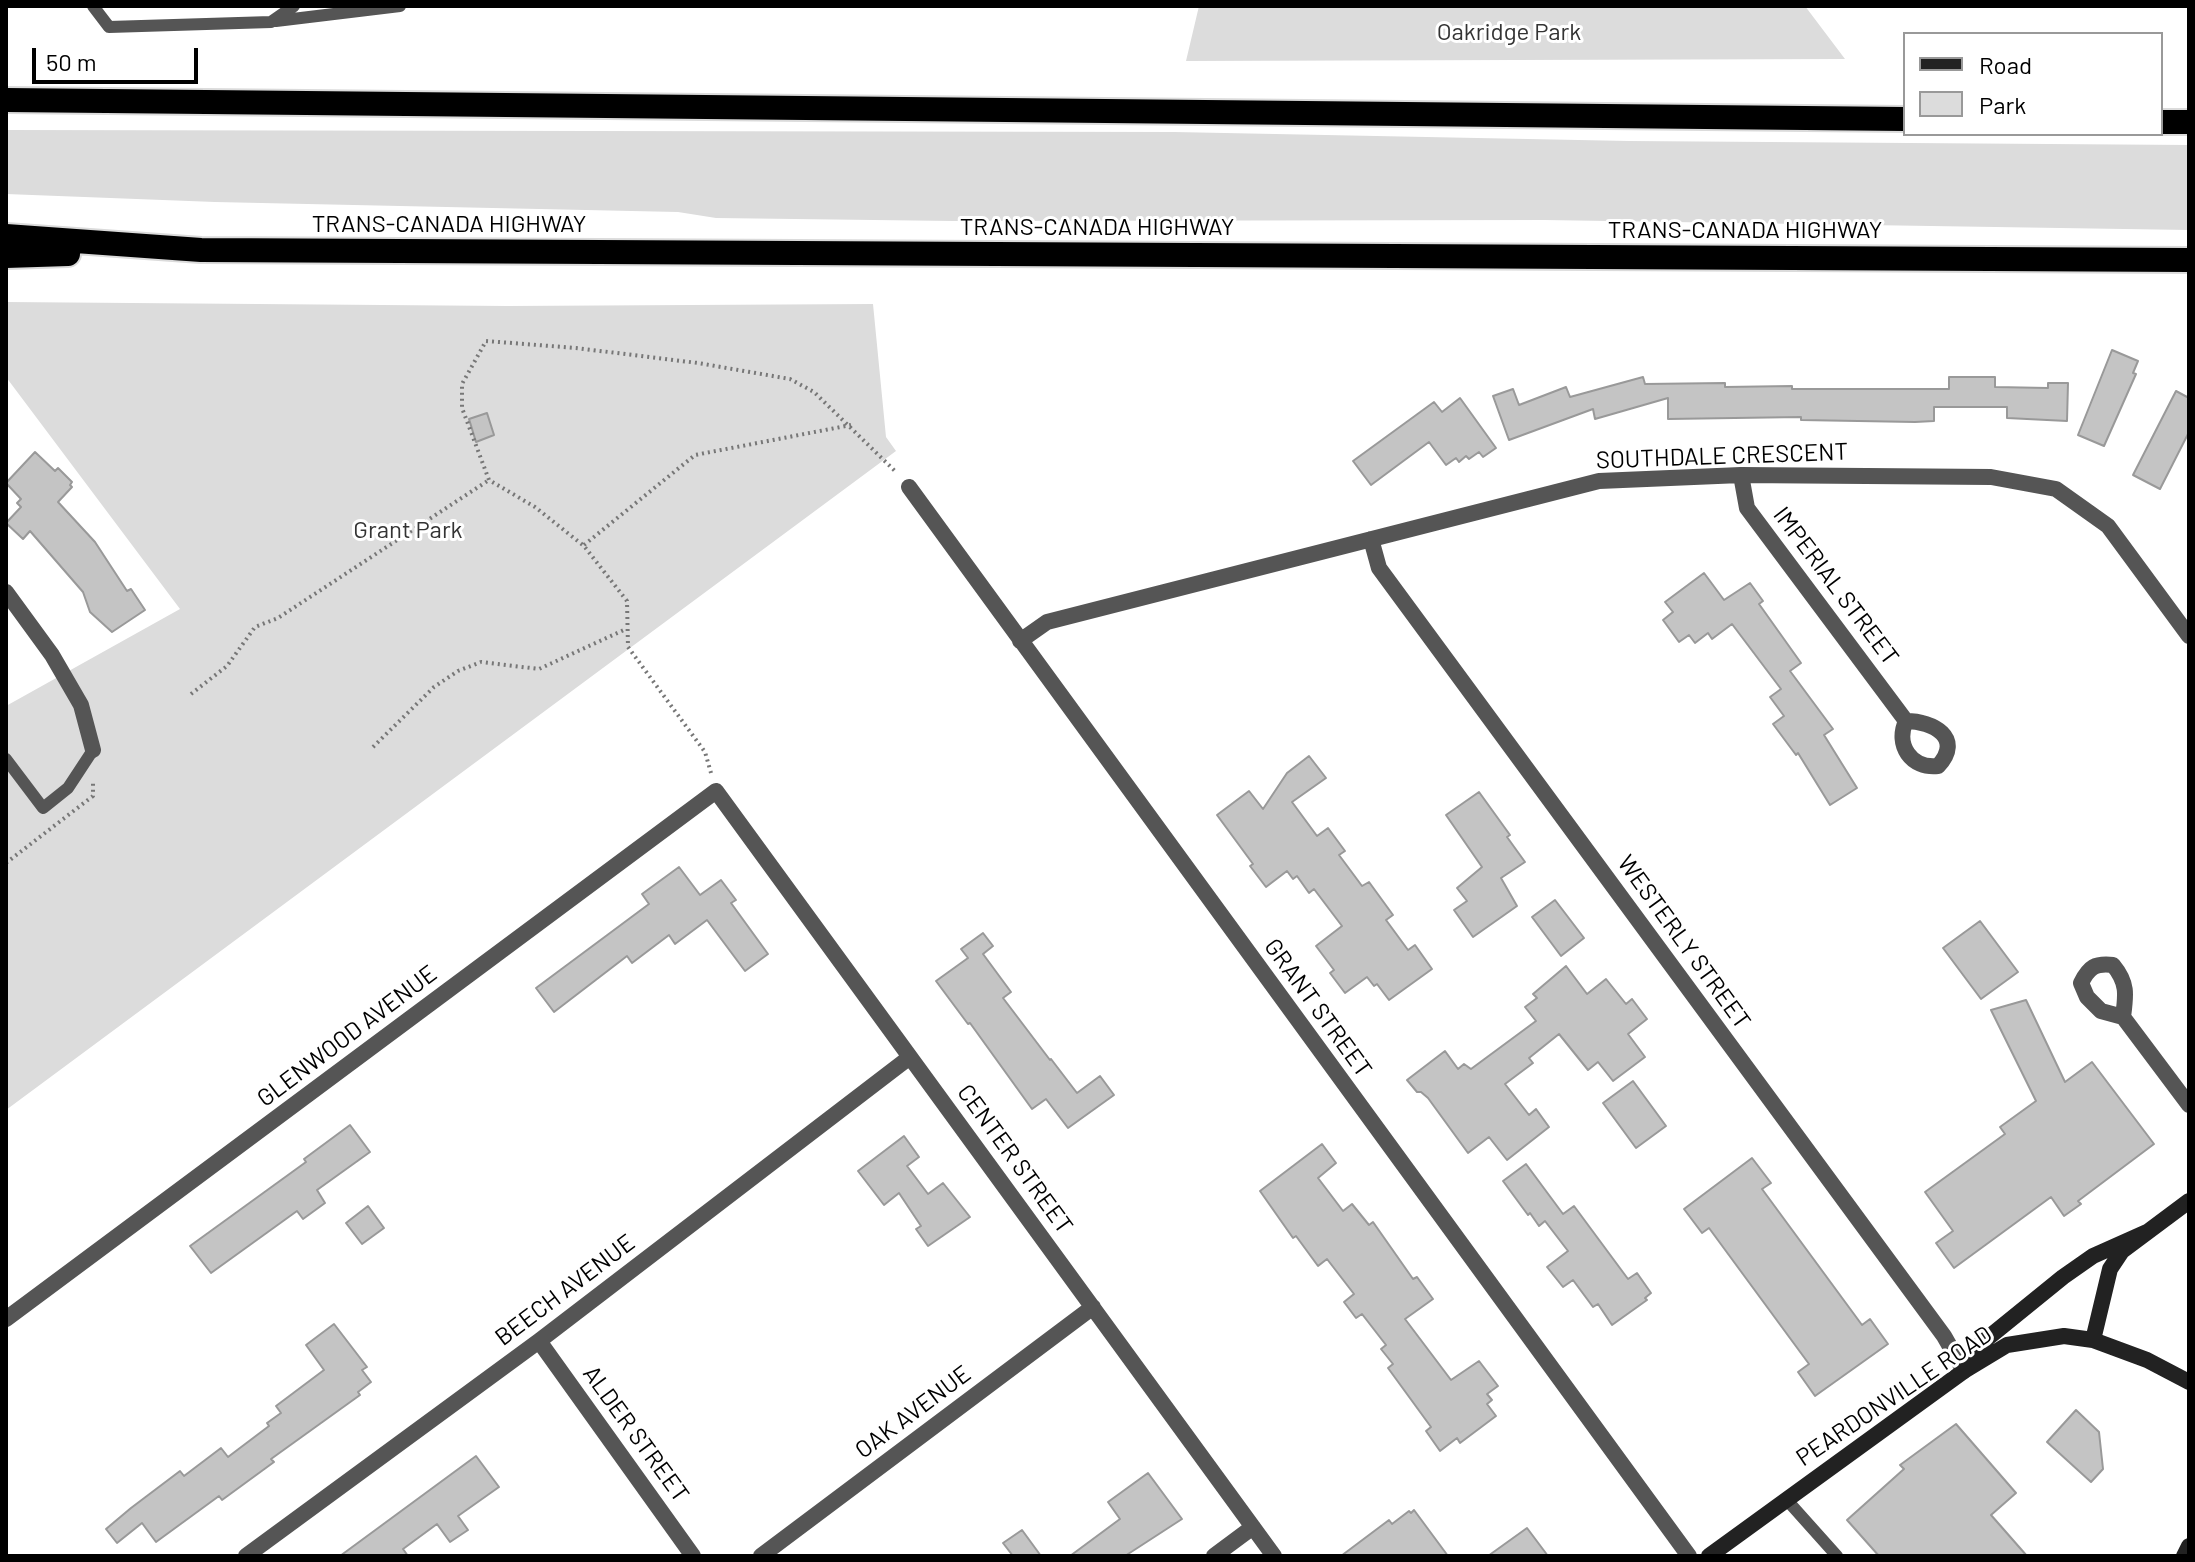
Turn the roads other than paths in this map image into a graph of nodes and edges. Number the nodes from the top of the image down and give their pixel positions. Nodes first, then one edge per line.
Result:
1 (93, 6) edge
2 (294, 6) edge
3 (400, 6) edge
4 (271, 22) junction
5 (6, 100) edge
6 (1903, 119) edge
7 (2163, 122) edge
8 (2189, 122) edge
9 (6, 236) edge
10 (201, 250) junction
11 (6, 256) edge
12 (2189, 260) edge
13 (1741, 475) junction
14 (909, 487) road end
15 (1371, 539) junction
16 (6, 592) edge
17 (2189, 636) edge
18 (1020, 641) junction
19 (1906, 721) dead end
20 (93, 750) joint
21 (6, 759) edge
22 (716, 791) joint
23 (2123, 1017) dead end
24 (910, 1057) junction
25 (2189, 1105) edge
26 (2189, 1201) edge
27 (2149, 1231) junction
28 (1093, 1307) junction
29 (6, 1319) edge
30 (2093, 1340) junction
31 (539, 1341) junction
32 (1964, 1371) junction
33 (2189, 1382) edge
34 (1786, 1499) junction
35 (1253, 1527) junction
36 (2189, 1546) edge
37 (246, 1556) edge
38 (693, 1556) edge
39 (761, 1556) edge
40 (1214, 1556) edge
41 (1274, 1556) edge
42 (1689, 1556) edge
43 (1709, 1556) edge
44 (1837, 1556) edge
45 (2184, 1556) edge

1 - 4 lane
2 - 4 lane
3 - 4 lane
5 - 6 highway
7 - 8 highway
9 - 10 highway, TRANS-CANADA HIGHWAY
10 - 11 highway
10 - 12 highway, TRANS-CANADA HIGHWAY
13 - 15 street, SOUTHDALE CRESCENT
13 - 17 street, SOUTHDALE CRESCENT
13 - 19 street, IMPERIAL STREET
14 - 18 street, GRANT STREET
15 - 18 street, SOUTHDALE CRESCENT
15 - 32 street, WESTERLY STREET
16 - 20 street
18 - 42 street, GRANT STREET
20 - 21 lane
22 - 24 street, CENTER STREET
22 - 29 street, GLENWOOD AVENUE
23 - 25 street
24 - 28 street, CENTER STREET
24 - 31 street, BEECH AVENUE
26 - 27 main road
27 - 30 main road
27 - 32 main road
28 - 35 street, CENTER STREET
28 - 39 street, OAK AVENUE
30 - 32 main road, PEARDONVILLE ROAD
30 - 33 main road, PEARDONVILLE ROAD
31 - 37 street, BEECH AVENUE
31 - 38 street, ALDER STREET
32 - 34 main road, PEARDONVILLE ROAD
34 - 43 main road, PEARDONVILLE ROAD
34 - 44 lane
35 - 40 street
35 - 41 street, CENTER STREET
36 - 45 main road

